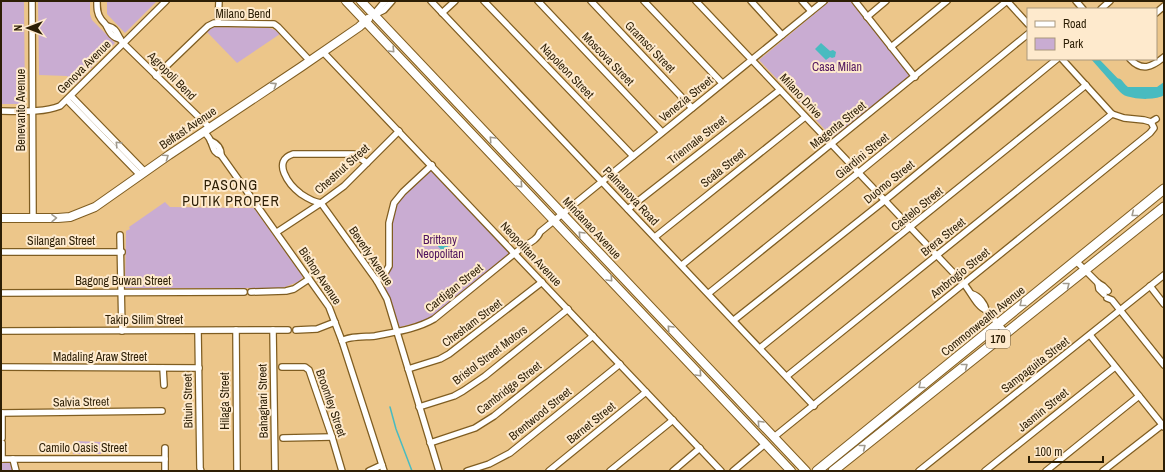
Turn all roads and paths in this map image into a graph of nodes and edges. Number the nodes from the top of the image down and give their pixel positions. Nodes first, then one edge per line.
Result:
1 (32, 1) edge
2 (96, 1) edge
3 (166, 1) edge
4 (218, 1) edge
5 (346, 1) edge
6 (361, 1) edge
7 (385, 1) edge
8 (392, 1) edge
9 (431, 1) edge
10 (455, 1) edge
11 (484, 1) edge
12 (538, 1) edge
13 (591, 1) edge
14 (644, 1) edge
15 (696, 1) edge
16 (751, 1) edge
17 (802, 1) edge
18 (824, 1) edge
19 (855, 1) edge
20 (886, 1) edge
21 (946, 1) edge
22 (1007, 1) edge
23 (1110, 1) edge
24 (1101, 8) edge
25 (811, 11) junction
26 (442, 13) junction
27 (374, 15) junction
28 (867, 17) junction
29 (365, 22) junction
30 (218, 23) junction
31 (1027, 23) edge
32 (782, 35) junction
33 (1027, 35) edge
34 (121, 41) junction
35 (891, 47) junction
36 (324, 52) junction
37 (1164, 57) edge
38 (752, 60) junction
39 (1056, 60) edge
40 (1063, 60) edge
41 (1131, 60) edge
42 (310, 61) junction
43 (156, 76) junction
44 (915, 76) junction
45 (722, 84) junction
46 (1086, 85) junction
47 (780, 90) junction
48 (69, 98) junction
49 (692, 108) junction
50 (1, 111) edge
51 (32, 111) junction
52 (1112, 114) junction
53 (805, 117) junction
54 (207, 130) junction
55 (399, 131) junction
56 (662, 132) junction
57 (832, 145) junction
58 (633, 156) junction
59 (367, 163) junction
60 (432, 165) junction
61 (858, 173) junction
62 (142, 174) junction
63 (602, 180) junction
64 (1164, 189) edge
65 (884, 201) junction
66 (321, 203) junction
67 (628, 208) junction
68 (1164, 208) edge
69 (562, 214) junction
70 (1, 218) edge
71 (33, 218) junction
72 (554, 221) junction
73 (910, 228) junction
74 (277, 232) junction
75 (120, 235) dead end
76 (655, 237) junction
77 (1, 252) edge
78 (122, 252) junction
79 (515, 253) junction
80 (936, 256) junction
81 (1076, 261) junction
82 (682, 265) junction
83 (1086, 270) junction
84 (1164, 275) edge
85 (309, 279) junction
86 (377, 281) junction
87 (542, 282) junction
88 (964, 284) junction
89 (1150, 286) junction
90 (122, 292) junction
91 (244, 292) dead end
92 (251, 292) dead end
93 (1, 293) edge
94 (709, 293) junction
95 (1164, 304) edge
96 (568, 309) junction
97 (1120, 310) junction
98 (734, 320) junction
99 (335, 322) junction
100 (998, 324) junction
101 (198, 330) junction
102 (236, 330) junction
103 (273, 330) junction
104 (288, 330) dead end
105 (296, 330) dead end
106 (1, 331) edge
107 (122, 331) junction
108 (397, 331) junction
109 (1006, 333) junction
110 (1090, 335) junction
111 (593, 336) junction
112 (342, 341) junction
113 (760, 348) junction
114 (620, 364) junction
115 (1164, 364) edge
116 (1, 367) edge
117 (282, 367) dead end
118 (1115, 367) junction
119 (163, 368) junction
120 (199, 368) junction
121 (408, 369) junction
122 (787, 376) junction
123 (164, 385) dead end
124 (646, 392) junction
125 (1139, 396) junction
126 (814, 406) junction
127 (419, 407) junction
128 (162, 411) dead end
129 (1, 413) edge
130 (673, 420) junction
131 (1163, 426) edge
132 (332, 436) junction
133 (283, 438) dead end
134 (774, 438) junction
135 (430, 443) junction
136 (765, 444) junction
137 (165, 448) dead end
138 (700, 448) junction
139 (2, 459) edge
140 (12, 459) junction
141 (165, 459) junction
142 (383, 468) edge
143 (990, 470) edge
144 (16, 471) edge
145 (165, 471) edge
146 (201, 471) edge
147 (237, 471) edge
148 (275, 471) edge
149 (342, 471) edge
150 (369, 471) edge
151 (439, 471) edge
152 (467, 471) edge
153 (549, 471) edge
154 (610, 471) edge
155 (672, 471) edge
156 (721, 471) edge
157 (733, 471) edge
158 (791, 471) edge
159 (806, 471) edge
160 (817, 471) edge
161 (832, 471) edge
162 (918, 471) edge
163 (1046, 471) edge
164 (1103, 471) edge

1 - 51 street, Benevanto Avenue
2 - 34 street, Agropoli Bend
3 - 34 street, Genova Avenue
4 - 30 street
5 - 29 main road, Mindanao Avenue
6 - 27 main road, Mindanao Avenue
7 - 27 street
8 - 27 street
9 - 26 street, Palmanova Road
10 - 26 street
11 - 58 street, Napoleon Street
12 - 56 street, Moscova Street
13 - 49 street, Gramsci Street
14 - 45 street
15 - 38 street, Milano Drive
16 - 32 street
17 - 25 street
18 - 25 street, Venezia Street
19 - 28 street
20 - 28 street
21 - 35 street
22 - 31 street
22 - 44 street, Magenta Street
23 - 24 street
25 - 32 street, Venezia Street
26 - 63 street, Palmanova Road
27 - 29 main road, Belfast Avenue
69 -> 27 main road, Mindanao Avenue
28 - 35 street
29 - 36 main road, Belfast Avenue
29 -> 72 main road, Mindanao Avenue
30 - 42 street, Milano Bend
30 - 43 street, Milano Bend
32 - 38 street, Venezia Street
33 - 61 street, Giardini Street
34 - 43 street, Agropoli Bend
34 - 48 street, Genova Avenue
35 - 44 street
36 - 42 main road, Belfast Avenue
36 - 55 street, Neopolitan Avenue
37 - 41 street
38 - 45 street, Venezia Street
38 - 47 street, Milano Drive
39 - 65 street, Duomo Street
40 - 46 street
54 -> 42 main road, Belfast Avenue
43 - 54 street, Agropoli Bend
44 - 57 street, Magenta Street
45 - 49 street, Venezia Street
46 - 52 street
46 - 73 street, Castelo Street
47 - 53 street, Milano Drive
47 - 67 street, Triennale Street
48 - 51 street, Genova Avenue
48 - 62 street
49 - 56 street, Venezia Street
50 - 51 street, Genova Avenue
51 - 71 street, Benevanto Avenue
52 - 80 street, Brera Street
52 - 88 street, Ambrogio Street
53 - 57 street, Milano Drive
53 - 76 street, Scala Street
62 -> 54 main road, Belfast Avenue
54 - 74 street, Bishop Avenue
55 - 59 street, Chestnut Street
55 - 60 street, Neopolitan Avenue
56 - 58 street, Venezia Street
57 - 61 street, Milano Drive
57 - 82 street, Magenta Street
58 - 63 street, Venezia Street
59 - 66 street, Chestnut Street
59 - 66 street, Beverly Avenue
60 - 79 street, Neopolitan Avenue
60 - 86 street
61 - 65 street, Milano Drive
61 - 94 street, Giardini Street
71 -> 62 main road, Belfast Avenue
63 - 67 street, Palmanova Road
63 - 69 street, Venezia Street
64 -> 81 main road, Commonwealth Avenue / 170
65 - 73 street, Milano Drive
65 - 98 street, Duomo Street
66 - 74 street, Chestnut Street
66 - 86 street, Beverly Avenue
67 - 76 street, Palmanova Road
68 - 83 main road, Commonwealth Avenue / 170
69 - 72 street, Cardigan Street
134 -> 69 main road, Mindanao Avenue
70 - 71 main road, Belfast Avenue
72 - 79 street, Cardigan Street
72 -> 136 main road, Mindanao Avenue
73 - 80 street, Milano Drive
73 - 113 street, Castelo Street
74 - 85 street, Bishop Avenue
75 - 78 street
76 - 82 street, Palmanova Road
77 - 78 street, Silangan Street
78 - 90 street
79 - 87 street, Neopolitan Avenue
79 - 108 street, Cardigan Street
80 - 88 street, Milano Drive
80 - 122 street, Brera Street
81 - 83 street
81 -> 100 main road, Commonwealth Avenue / 170
82 - 94 street, Palmanova Road
83 - 97 street
109 -> 83 main road, Commonwealth Avenue / 170
84 - 89 street, Sampaguita Street
85 - 92 street
85 - 99 street, Bishop Avenue
86 - 108 street, Beverly Avenue
87 - 96 street, Neopolitan Avenue
87 - 121 street, Chesham Street
88 - 100 street, Milano Drive
88 - 126 street, Ambrogio Street
89 - 95 street
89 - 97 street, Sampaguita Street
90 - 91 street, Bagong Buwan Street
90 - 93 street, Bagong Buwan Street
90 - 107 street
94 - 98 street, Palmanova Road
96 - 111 street, Neopolitan Avenue
96 - 127 street, Bristol Street Motors
97 - 110 street, Sampaguita Street
97 - 115 street
98 - 113 street, Palmanova Road
99 - 105 street
99 - 112 street, Bishop Avenue
100 - 109 street, Milano Drive
100 -> 160 main road, Commonwealth Avenue / 170
101 - 102 street, Takip Silim Street
101 - 107 street, Takip Silim Street
101 - 120 street, Bituin Street
102 - 103 street, Takip Silim Street
102 - 147 street, Hilaga Street
103 - 104 street, Takip Silim Street
103 - 148 street, Bahaghari Street
106 - 107 street, Takip Silim Street
108 - 112 street, Cardigan Street
108 - 121 street, Beverly Avenue
161 -> 109 main road, Commonwealth Avenue / 170
110 - 118 street
110 - 162 street, Sampaguita Street
111 - 114 street, Neopolitan Avenue
111 - 135 street, Cambridge Street
112 - 142 street, Bishop Avenue
113 - 122 street, Palmanova Road
114 - 124 street, Neopolitan Avenue
114 - 152 street, Brentwood Street
116 - 119 street, Madaling Araw Street
117 - 132 street, Broomley Street
118 - 125 street
118 - 143 street, Jasmin Street
119 - 120 street, Madaling Araw Street
119 - 123 street
120 - 146 street, Bituin Street
121 - 127 street, Beverly Avenue
122 - 126 street, Palmanova Road
124 - 130 street, Neopolitan Avenue
124 - 153 street, Barnet Street
125 - 131 street
125 - 163 street
126 - 134 street, Ambrogio Street
127 - 135 street, Beverly Avenue
128 - 129 street, Salvia Street
129 - 139 street
130 - 138 street, Neopolitan Avenue
130 - 154 street
131 - 164 street
132 - 133 street
132 - 149 street, Broomley Street
134 - 136 main road
134 - 159 main road, Mindanao Avenue
135 - 151 street, Beverly Avenue
136 - 157 street
136 - 158 main road, Mindanao Avenue
137 - 141 street
138 - 155 street
138 - 156 street, Neopolitan Avenue
139 - 140 street, Camilo Oasis Street
140 - 141 street, Camilo Oasis Street
140 - 144 street
141 - 145 street
142 - 150 street

